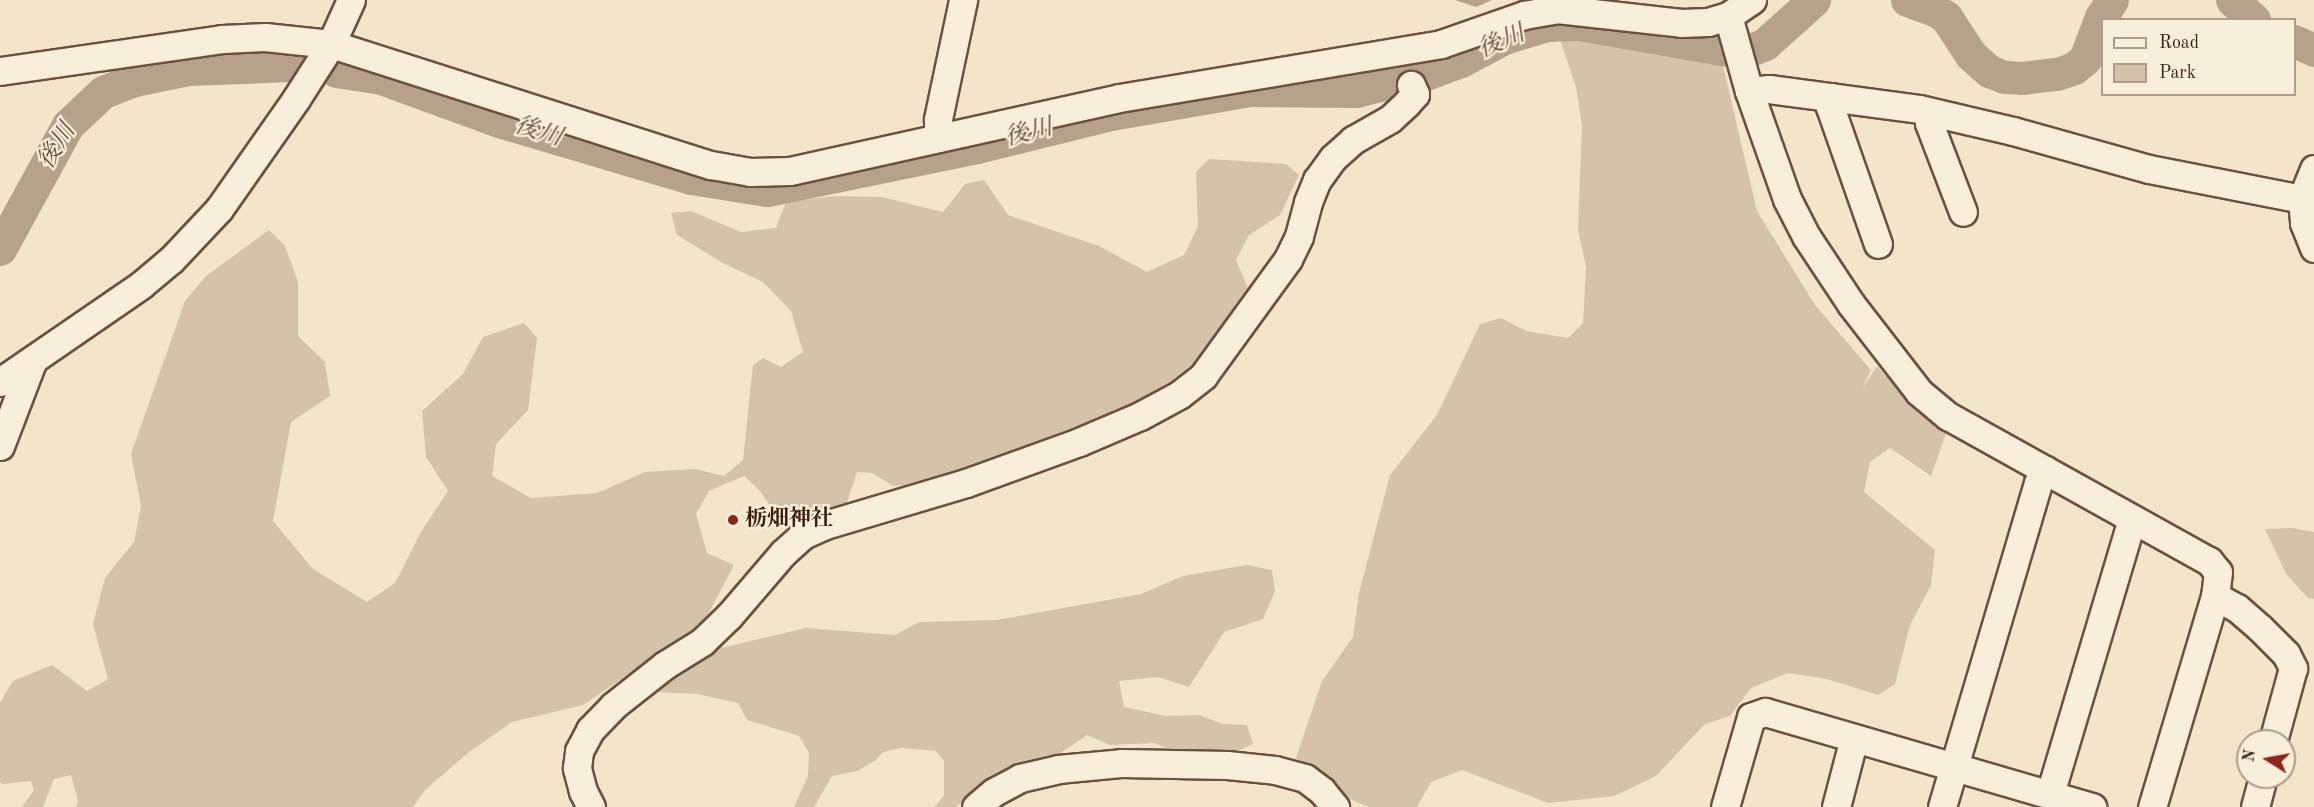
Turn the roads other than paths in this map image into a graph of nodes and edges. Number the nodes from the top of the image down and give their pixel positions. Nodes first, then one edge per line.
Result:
1 (351, 0) edge
2 (963, 0) edge
3 (1752, 0) edge
4 (1728, 16) junction
5 (331, 44) junction
6 (0, 71) edge
7 (1411, 85) dead end
8 (1749, 91) junction
9 (1831, 97) junction
10 (1930, 112) junction
11 (938, 138) junction
12 (2314, 169) edge
13 (2302, 199) junction
14 (1963, 212) dead end
15 (1878, 244) dead end
16 (2314, 248) edge
17 (32, 362) junction
18 (0, 382) edge
19 (0, 446) edge
20 (2045, 470) junction
21 (2132, 519) junction
22 (2215, 596) junction
23 (2276, 729) edge
24 (1854, 738) junction
25 (1954, 766) junction
26 (2259, 789) edge
27 (2050, 794) junction
28 (591, 807) edge
29 (976, 807) edge
30 (1335, 807) edge
31 (1725, 807) edge
32 (1836, 807) edge
33 (1942, 807) edge
34 (2092, 807) edge
35 (2152, 807) edge
36 (2254, 807) edge

1 - 5 street
2 - 11 street
3 - 4 street
4 - 8 street
4 - 11 street
5 - 6 street
5 - 11 street
5 - 17 street
7 - 28 street
8 - 9 street
8 - 20 street
9 - 10 street
9 - 15 street
10 - 13 street
10 - 14 street
12 - 13 street
13 - 16 street
17 - 18 street
17 - 19 street
20 - 21 street
20 - 25 street
21 - 22 street
21 - 27 street
22 - 23 street
22 - 35 street
24 - 25 street
24 - 31 street
24 - 32 street
25 - 27 street
25 - 33 street
26 - 36 street
27 - 34 street
29 - 30 street

